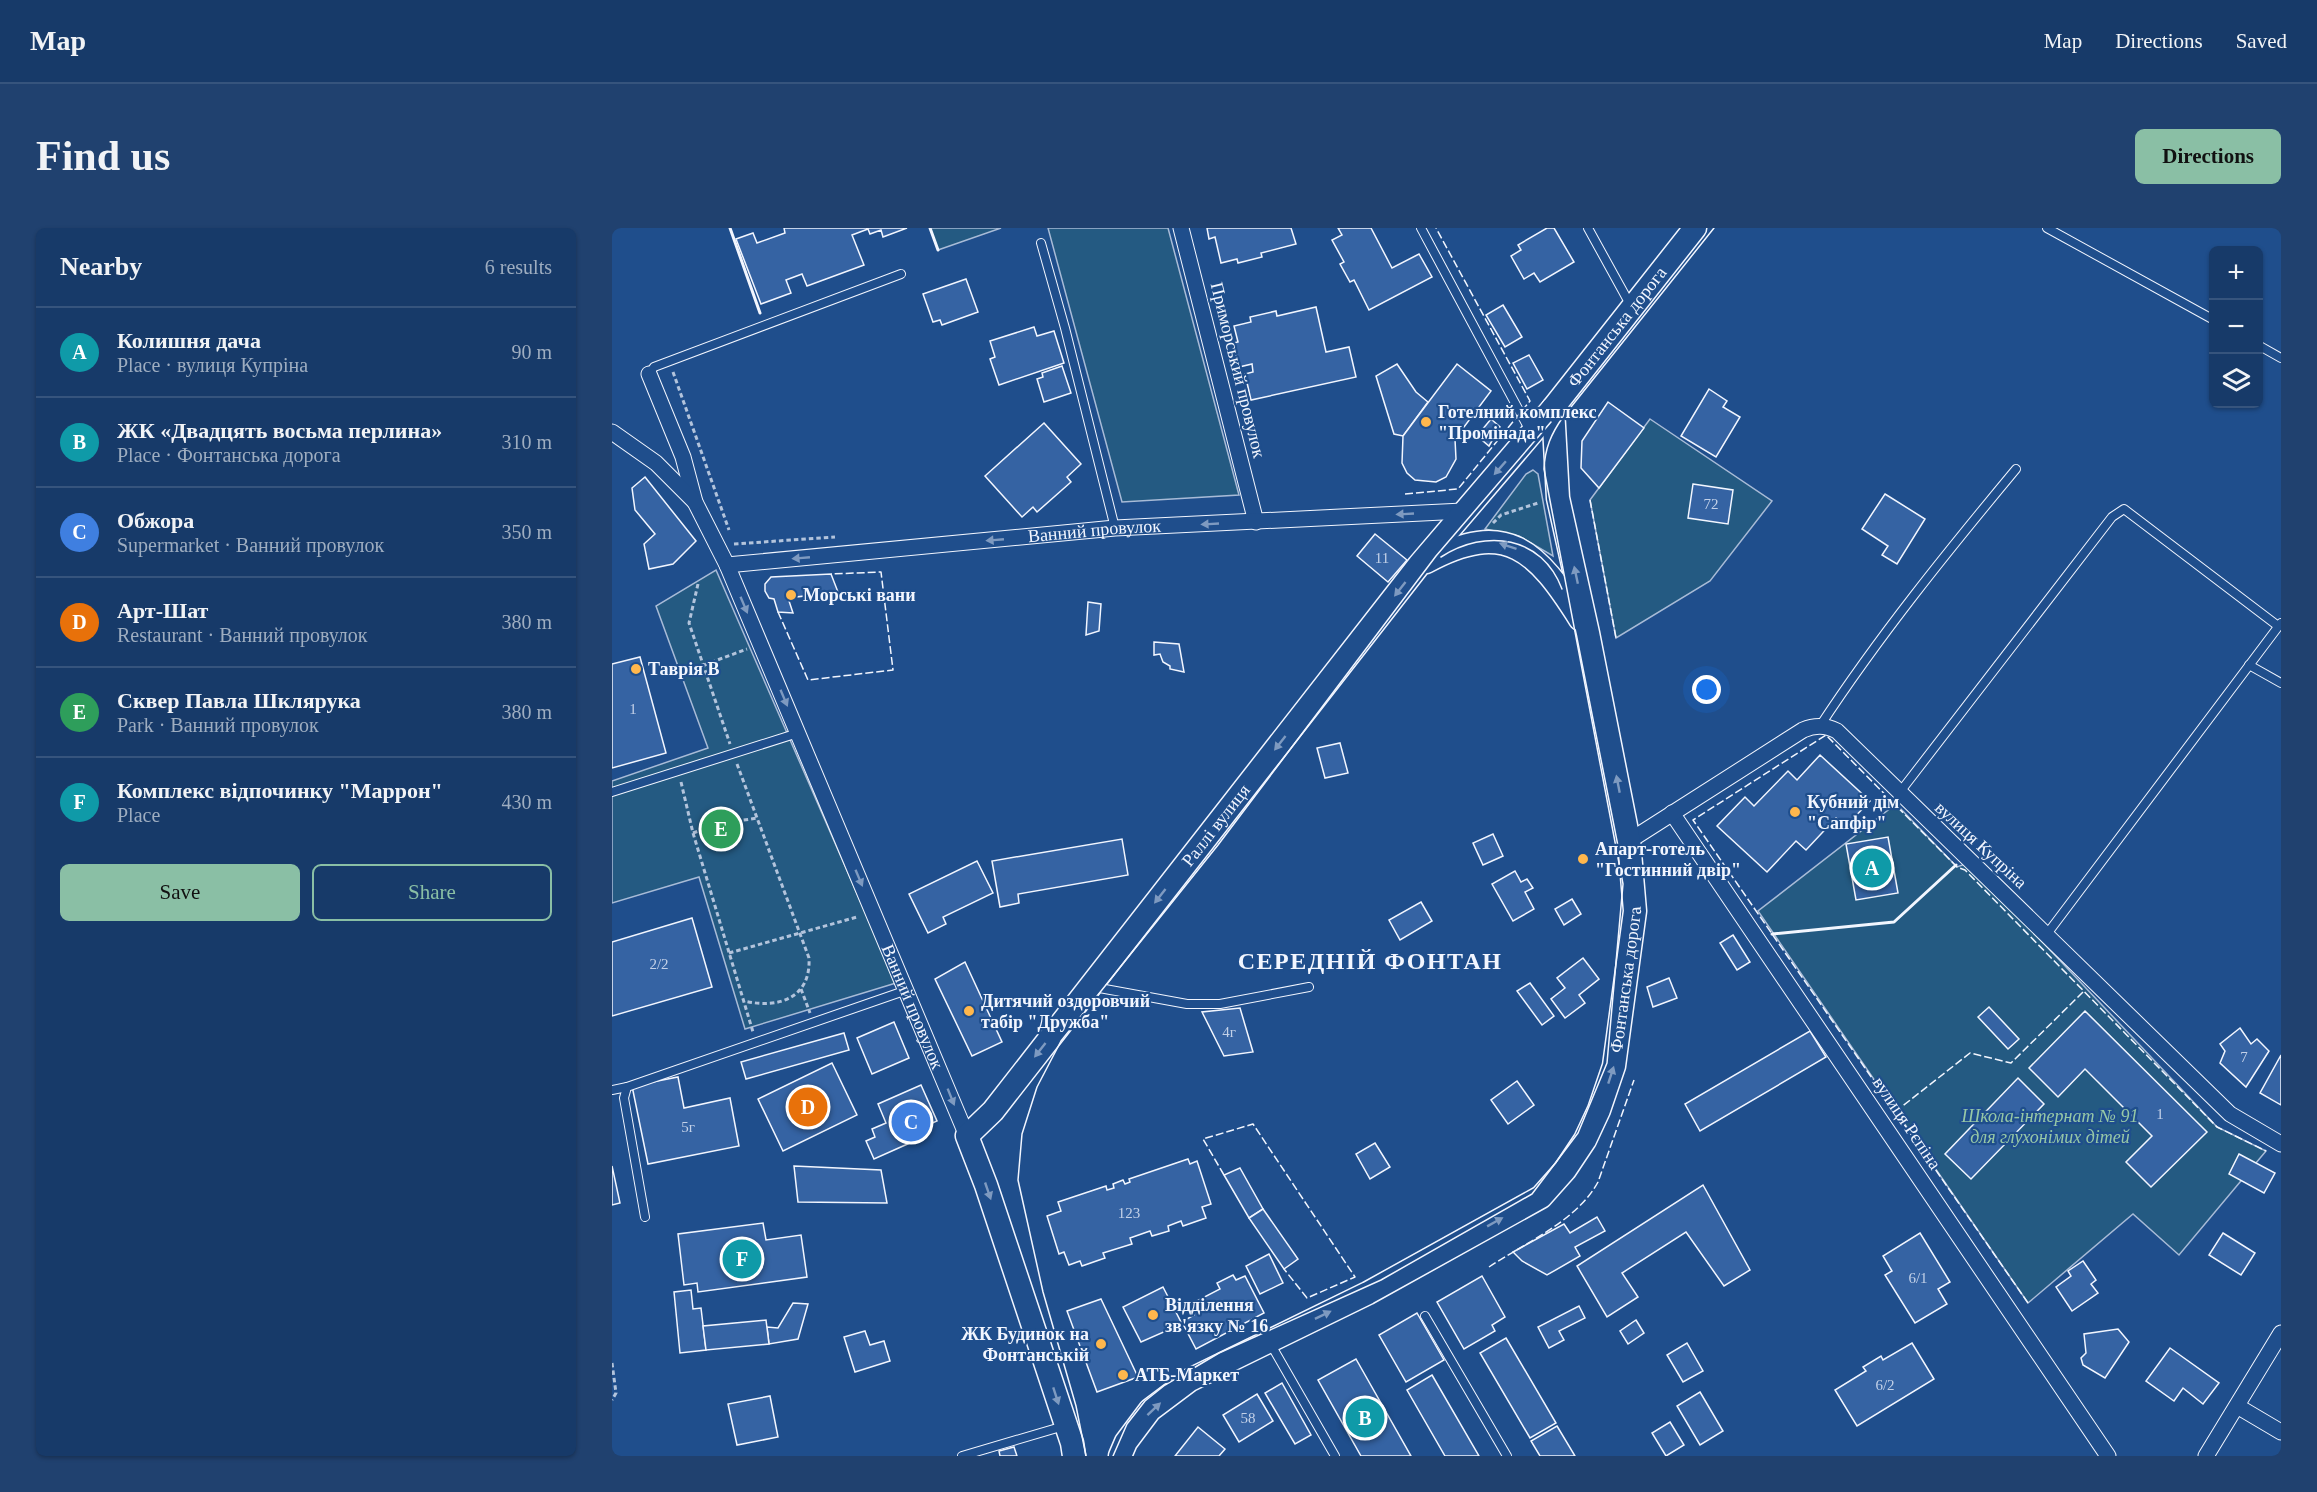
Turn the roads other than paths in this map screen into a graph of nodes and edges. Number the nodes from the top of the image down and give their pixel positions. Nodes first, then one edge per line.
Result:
1 (1181, 228) edge
2 (1421, 228) edge
3 (1588, 228) edge
4 (1695, 228) edge
5 (2047, 228) edge
6 (1041, 243) dead end
7 (901, 274) dead end
8 (1632, 307) junction
9 (2209, 317) edge
10 (2263, 347) edge
11 (2281, 358) edge
12 (649, 374) joint
13 (1552, 408) junction
14 (612, 432) edge
15 (1531, 432) junction
16 (2016, 469) dead end
17 (695, 501) junction
18 (1463, 511) junction
19 (1256, 522) junction
20 (1115, 528) junction
21 (727, 565) junction
22 (1419, 565) junction
23 (2280, 625) edge
24 (1588, 633) junction
25 (2249, 665) junction
26 (2281, 683) edge
27 (1820, 726) junction
28 (798, 733) junction
29 (612, 792) edge
30 (1899, 793) junction
31 (1672, 813) junction
32 (1629, 841) junction
33 (2047, 934) junction
34 (1090, 986) junction
35 (1308, 987) dead end
36 (907, 990) junction
37 (627, 1088) junction
38 (612, 1090) edge
39 (967, 1136) junction
40 (2281, 1144) edge
41 (645, 1217) dead end
42 (1425, 1316) dead end
43 (2281, 1333) edge
44 (1269, 1341) junction
45 (2237, 1406) junction
46 (2281, 1432) edge
47 (1073, 1445) edge
48 (962, 1456) edge
49 (1120, 1456) edge
50 (1335, 1456) edge
51 (1507, 1456) edge
52 (2108, 1456) edge
53 (2206, 1456) edge

1 - 19 street, Приморський провулок
2 - 15 lane
3 - 8 lane
4 - 8 main road, Фонтанська дорога
5 - 9 lane
6 - 20 lane
7 - 12 lane
8 - 13 main road, Фонтанська дорога
10 - 11 lane
12 - 17 street, Ванний провулок
13 - 15 main road, Раллі вулиця
24 -> 13 main road, Фонтанська дорога
14 - 17 street, Ванний провулок
15 -> 18 main road, Раллі вулиця
16 - 27 lane
17 - 21 street, Ванний провулок
18 -> 19 street, Ванний провулок
18 - 22 main road, Раллі вулиця
19 -> 20 street, Ванний провулок
20 -> 21 street, Ванний провулок
21 -> 28 street, Ванний провулок
24 -> 22 main road
22 -> 34 main road, Раллі вулиця
23 - 25 lane
23 - 30 lane
32 -> 24 main road, Фонтанська дорога
25 - 26 lane
25 - 33 lane
27 - 30 street, вулиця Купріна
27 - 31 street
28 - 29 lane
28 -> 36 street, Ванний провулок
30 - 33 street, вулиця Купріна
31 - 32 street
31 - 52 street, вулиця Рєпіна
44 -> 32 main road, Фонтанська дорога
33 - 40 street, вулиця Купріна
34 - 35 lane
34 -> 39 main road, Раллі вулиця
36 - 37 lane
36 -> 39 street, Ванний провулок
37 - 38 lane
37 - 41 lane
39 -> 47 main road, Ванний провулок
42 - 51 lane
43 - 45 street
49 -> 44 main road, Фонтанська дорога
44 - 50 lane
45 - 46 street
45 - 53 street
47 - 48 lane

